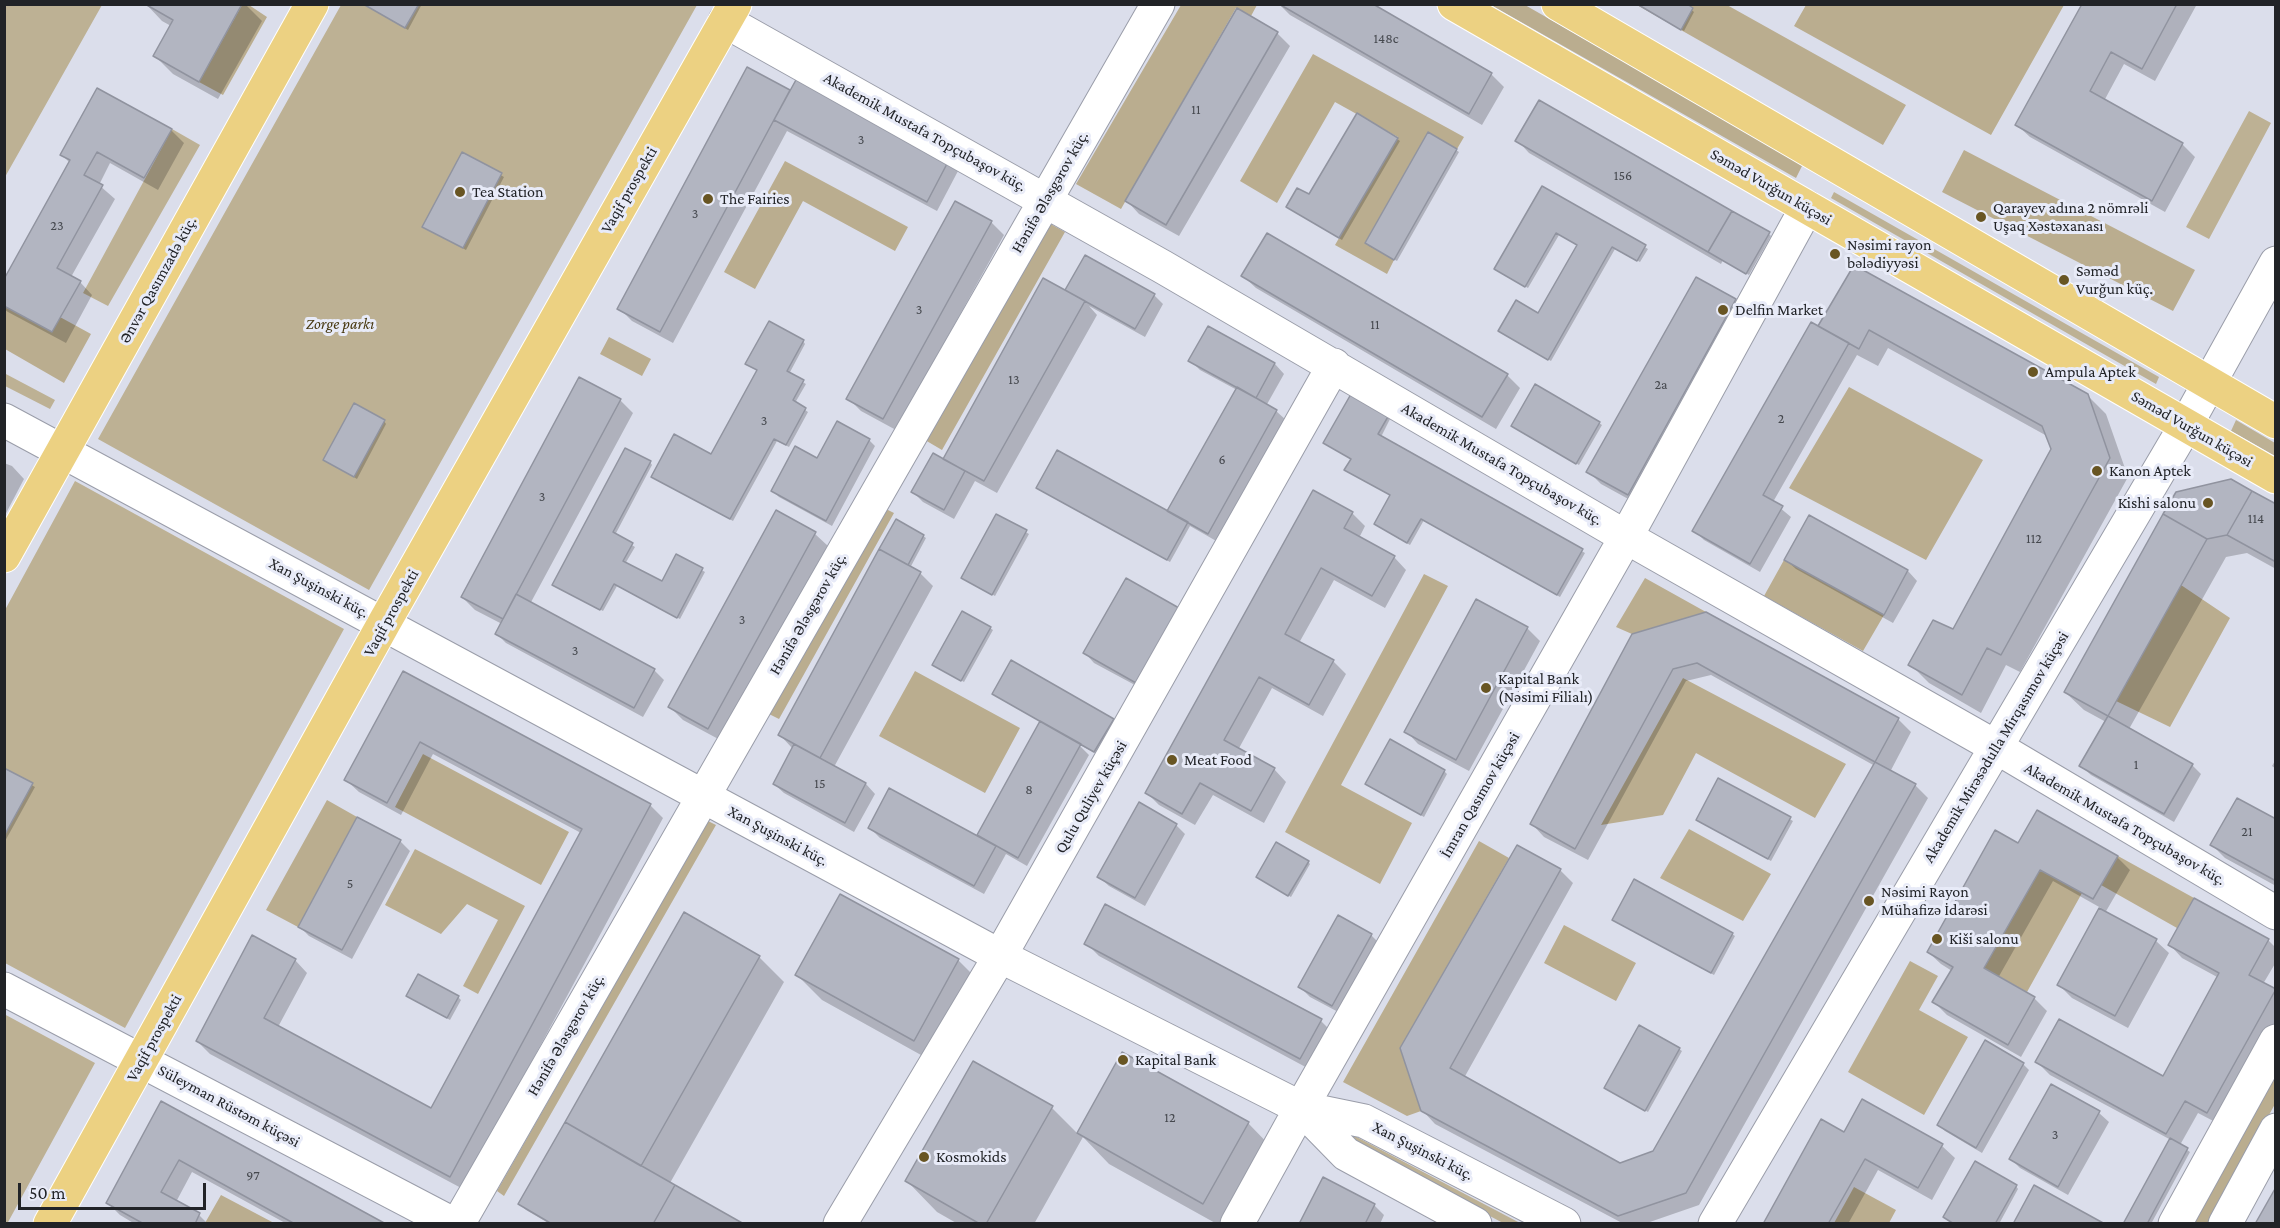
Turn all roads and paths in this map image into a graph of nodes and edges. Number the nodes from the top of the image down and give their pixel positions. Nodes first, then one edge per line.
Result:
1 (312, 4) edge
2 (1158, 4) edge
3 (1454, 4) edge
4 (1557, 4) edge
5 (730, 13) edge
6 (1832, 163) junction
7 (1045, 199) junction
8 (1807, 207) junction
9 (2276, 263) edge
10 (1334, 365) junction
11 (2210, 383) junction
12 (4, 420) edge
13 (2276, 422) edge
14 (2186, 425) junction
15 (63, 451) junction
16 (2276, 477) edge
17 (1626, 537) junction
18 (4, 556) edge
19 (384, 623) junction
20 (1996, 747) junction
21 (702, 796) junction
22 (2276, 913) edge
23 (1000, 956) junction
24 (4, 989) edge
25 (2276, 1041) edge
26 (142, 1060) junction
27 (1301, 1108) junction
28 (2276, 1130) edge
29 (50, 1224) edge
30 (453, 1224) edge
31 (458, 1224) edge
32 (840, 1224) edge
33 (1238, 1224) edge
34 (1475, 1224) edge
35 (1564, 1224) edge
36 (1715, 1224) edge
37 (2175, 1224) edge
38 (2225, 1224) edge

1 - 15 main road, Ənvər Qasımzadə küç.
2 - 7 street, Hənifə Ələsgərov küç.
3 - 8 main road, Səməd Vurğun küçəsi
4 - 6 main road
5 - 7 street, Akademik Mustafa Topçubaşov küç.
5 - 19 main road, Vaqif prospekti
6 - 8 main road
6 - 11 main road
7 - 10 street, Akademik Mustafa Topçubaşov küç.
7 - 21 street, Hənifə Ələsgərov küç.
8 - 14 main road, Səməd Vurğun küçəsi
8 - 17 street, İmran Qasımov küçəsi
9 - 11 street
10 - 17 street, Akademik Mustafa Topçubaşov küç.
10 - 23 street, Qulu Quliyev küçəsi
11 - 13 main road
11 - 14 street, Akademik Mirəsədulla Mirqasımov küçəsi
12 - 15 street, Xan Şuşinski küç.
14 - 16 main road, Səməd Vurğun küçəsi
14 - 20 street, Akademik Mirəsədulla Mirqasımov küçəsi
15 - 18 main road, Ənvər Qasımzadə küç.
15 - 19 street, Xan Şuşinski küç.
17 - 20 street, Akademik Mustafa Topçubaşov küç.
17 - 27 street, İmran Qasımov küçəsi
19 - 21 street, Xan Şuşinski küç.
19 - 26 main road, Vaqif prospekti
20 - 22 street, Akademik Mustafa Topçubaşov küç.
20 - 36 street, Akademik Mirəsədulla Mirqasımov küçəsi
21 - 23 street, Xan Şuşinski küç.
21 - 31 street, Hənifə Ələsgərov küç.
23 - 27 street, Xan Şuşinski küç.
23 - 32 street, Qulu Quliyev küçəsi
24 - 26 street, Süleyman Rüstəm küçəsi
25 - 37 street
26 - 29 main road, Vaqif prospekti
26 - 30 street, Süleyman Rüstəm küçəsi
27 - 33 street, İmran Qasımov küçəsi
27 - 34 street
27 - 35 street, Xan Şuşinski küç.
28 - 38 street

